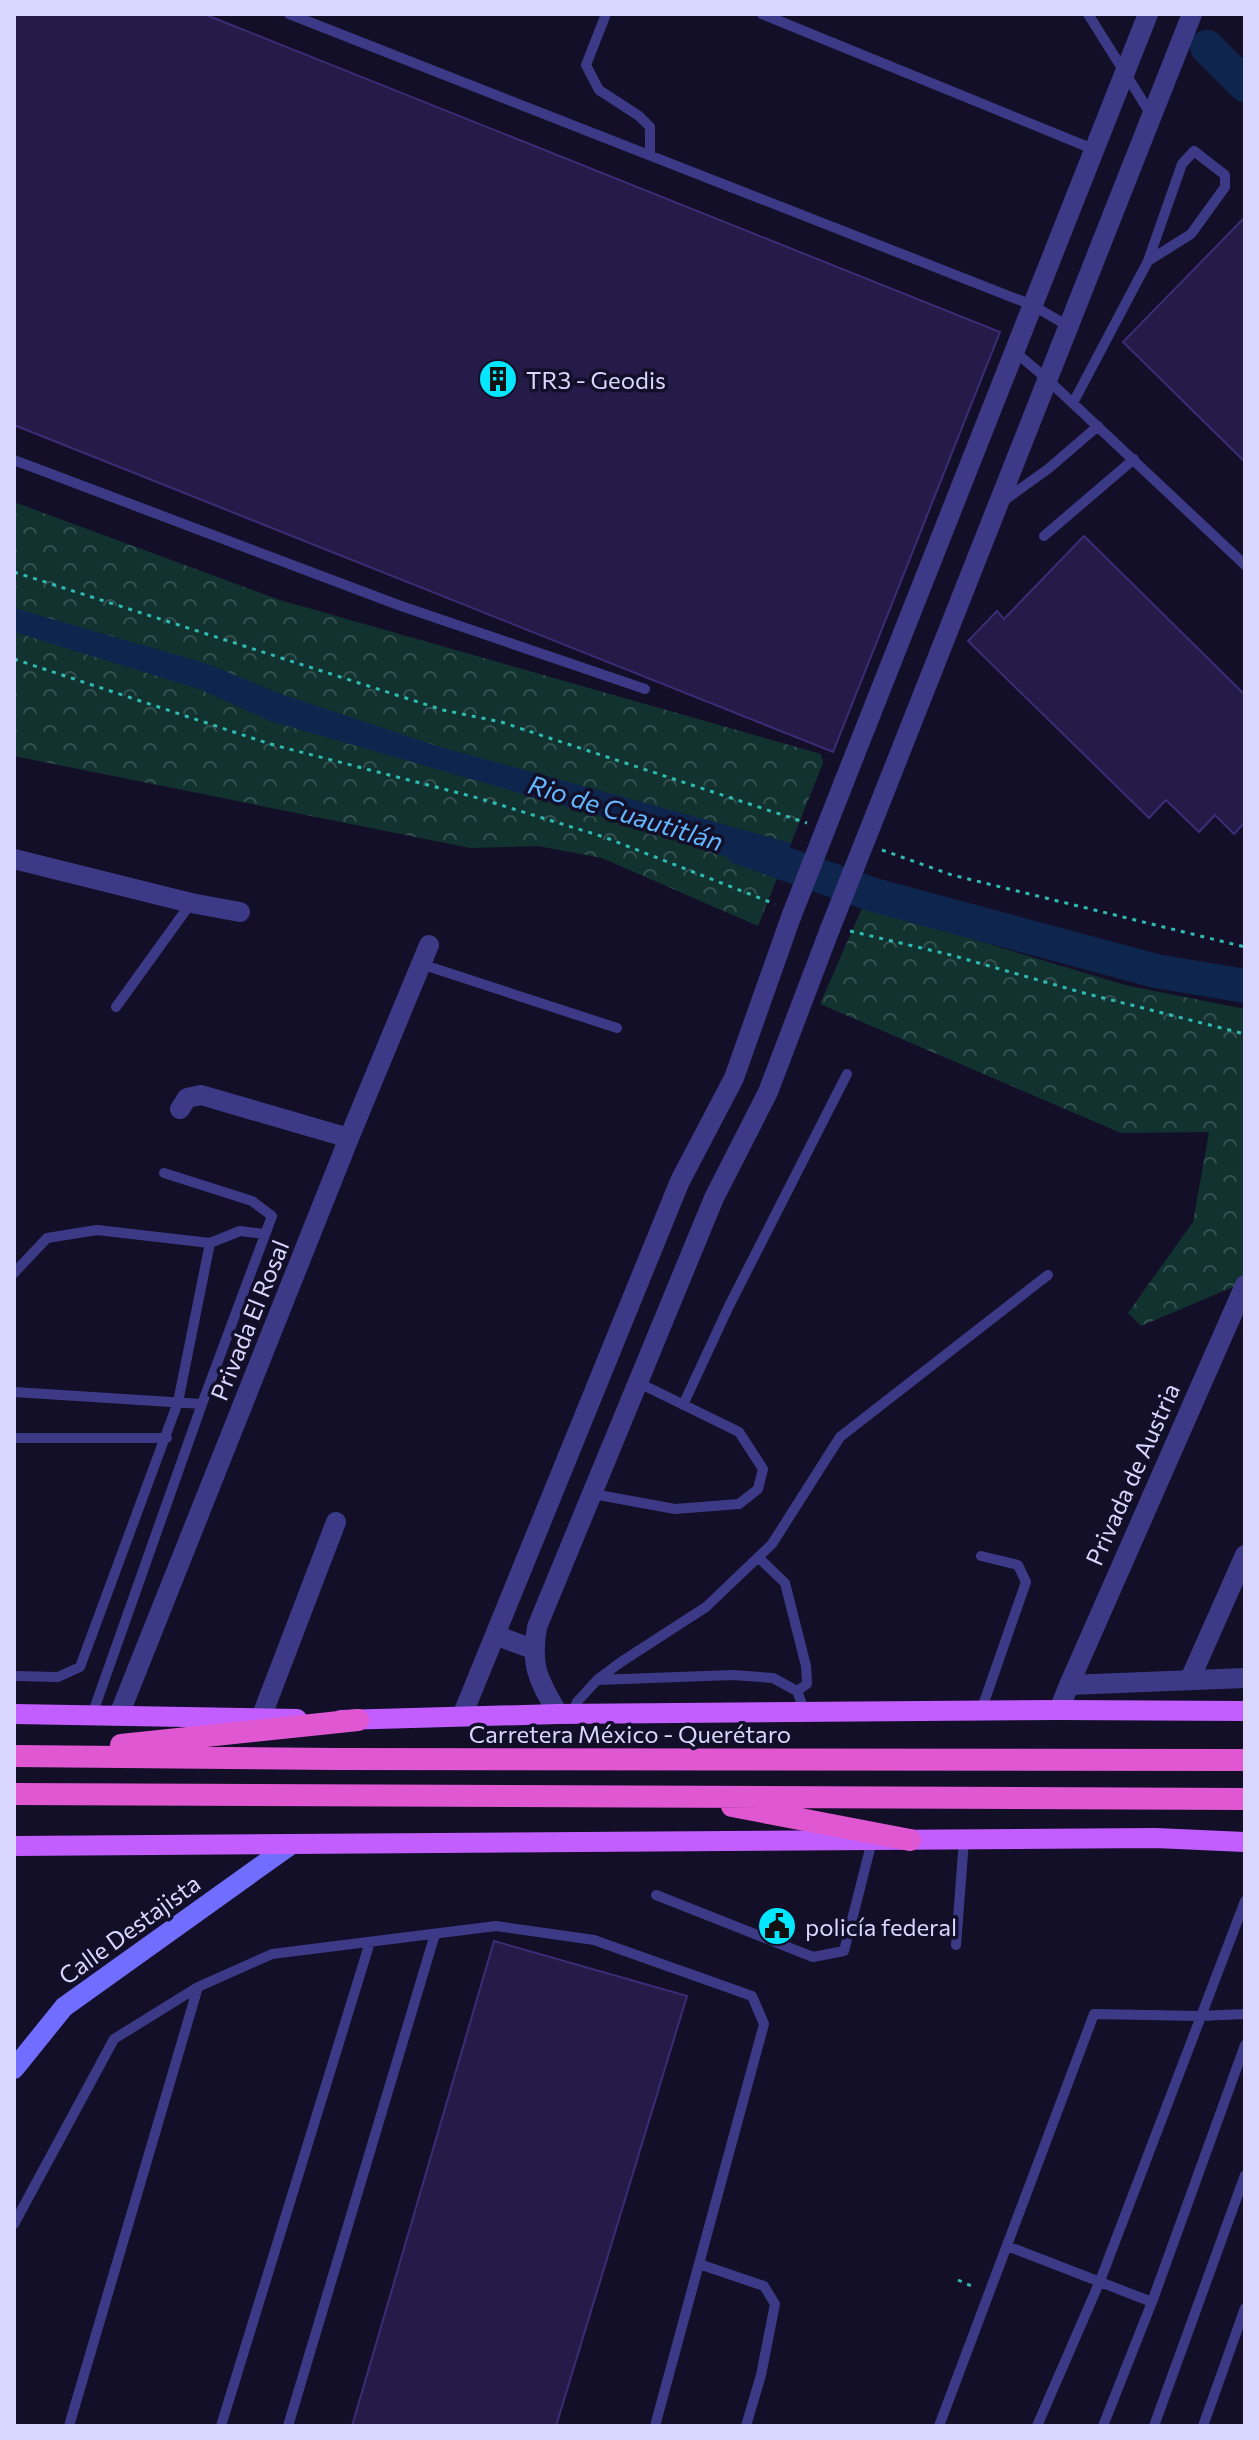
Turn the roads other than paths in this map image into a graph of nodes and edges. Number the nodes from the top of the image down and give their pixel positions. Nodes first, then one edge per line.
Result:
1 (289, 14) edge
2 (606, 14) edge
3 (762, 14) edge
4 (1088, 14) edge
5 (1148, 14) edge
6 (1192, 14) edge
7 (1124, 76) junction
8 (1152, 116) junction
9 (1093, 149) junction
10 (650, 155) junction
11 (1148, 261) junction
12 (1032, 305) junction
13 (1068, 326) junction
14 (1014, 351) junction
15 (1047, 379) junction
16 (1073, 403) junction
17 (1098, 426) junction
18 (1134, 459) junction
19 (14, 460) edge
20 (997, 506) junction
21 (1044, 536) dead end
22 (1245, 565) edge
23 (645, 689) dead end
24 (14, 859) edge
25 (191, 903) junction
26 (240, 912) dead end
27 (429, 945) dead end
28 (421, 964) junction
29 (116, 1007) dead end
30 (617, 1028) dead end
31 (847, 1074) dead end
32 (180, 1109) dead end
33 (349, 1138) junction
34 (164, 1173) dead end
35 (265, 1234) junction
36 (658, 1235) junction
37 (210, 1243) junction
38 (692, 1250) junction
39 (14, 1273) edge
40 (1048, 1275) dead end
41 (1245, 1285) edge
42 (639, 1383) junction
43 (14, 1392) edge
44 (178, 1402) junction
45 (202, 1404) junction
46 (683, 1405) junction
47 (14, 1438) edge
48 (167, 1438) junction
49 (574, 1444) junction
50 (607, 1457) junction
51 (593, 1494) junction
52 (548, 1506) junction
53 (583, 1518) junction
54 (336, 1522) dead end
55 (1245, 1555) edge
56 (981, 1556) dead end
57 (758, 1557) junction
58 (495, 1635) junction
59 (533, 1649) junction
60 (14, 1676) edge
61 (1245, 1678) edge
62 (1190, 1679) junction
63 (597, 1680) junction
64 (1069, 1685) junction
65 (797, 1691) junction
66 (1059, 1710) junction
67 (981, 1711) junction
68 (1245, 1711) edge
69 (805, 1712) junction
70 (14, 1714) edge
71 (565, 1714) junction
72 (92, 1715) junction
73 (119, 1715) junction
74 (462, 1716) junction
75 (261, 1718) junction
76 (358, 1720) junction
77 (14, 1756) edge
78 (1245, 1760) edge
79 (14, 1794) edge
80 (692, 1797) junction
81 (1245, 1799) edge
82 (910, 1840) junction
83 (964, 1840) junction
84 (872, 1841) junction
85 (1245, 1842) edge
86 (14, 1846) edge
87 (289, 1846) junction
88 (656, 1895) dead end
89 (1245, 1901) edge
90 (435, 1934) junction
91 (370, 1942) junction
92 (956, 1945) dead end
93 (198, 1987) junction
94 (1245, 2014) edge
95 (1200, 2016) junction
96 (1245, 2045) edge
97 (14, 2069) edge
98 (1245, 2175) edge
99 (14, 2224) edge
100 (1007, 2246) junction
101 (699, 2264) junction
102 (1100, 2281) junction
103 (1152, 2302) junction
104 (1245, 2308) edge
105 (69, 2426) edge
106 (221, 2426) edge
107 (288, 2426) edge
108 (655, 2426) edge
109 (746, 2426) edge
110 (939, 2426) edge
111 (1037, 2426) edge
112 (1103, 2426) edge
113 (1154, 2426) edge
114 (1203, 2426) edge

1 - 10 lane
2 - 10 lane
3 - 9 lane
4 - 7 lane
5 - 7 street
6 - 8 street
7 - 8 lane
7 - 9 street
8 - 13 street
9 - 12 street
10 - 12 lane
11 - 11 lane
11 - 16 lane
12 - 13 lane
12 - 14 street
13 - 15 street
14 - 15 lane
14 - 36 street, bridge
15 - 16 lane
15 - 20 street
16 - 17 lane
17 - 18 lane
17 - 20 lane
18 - 21 lane
18 - 22 lane
19 - 23 lane
20 - 38 street, bridge
24 - 25 street
25 - 26 street
25 - 29 lane
27 - 28 street, Privada El Rosal
28 - 30 lane
28 - 33 street, Privada El Rosal
31 - 46 lane
32 - 33 street
33 - 73 street, Privada El Rosal
34 - 35 lane
35 - 37 lane
35 - 45 lane
36 - 38 street
36 - 49 street
37 - 39 lane
37 - 44 lane
38 - 42 street
40 - 57 lane
41 - 64 street, Privada de Austria
42 - 46 lane
42 - 50 street
43 - 44 lane
44 - 45 lane
44 - 48 lane
45 - 72 lane
46 - 51 lane
47 - 48 lane
48 - 60 lane
49 - 50 street
49 - 52 street
50 - 51 street
51 - 53 street
52 - 53 street
52 - 58 street
53 - 59 street
54 - 75 street
55 - 62 street
56 - 67 lane
57 - 63 lane
57 - 65 lane
58 - 59 street
58 - 74 street
59 - 71 street
61 - 62 street
62 - 64 street
63 - 65 lane
63 - 71 lane
64 - 66 street, Privada de Austria
65 - 69 lane
66 - 67 main road
66 - 68 main road
67 - 69 main road
69 - 71 main road
70 - 72 main road
71 - 74 main road
72 - 73 main road
73 - 75 main road
74 - 76 main road
75 - 76 main road
76 - 77 highway
77 - 78 highway, Carretera México - Querétaro
79 - 80 highway
80 - 81 highway
80 - 82 highway
82 - 83 main road
82 - 84 main road
83 - 85 main road
83 - 92 lane
84 - 87 main road
84 - 88 lane
86 - 87 main road
87 - 97 main road, Calle Destajista
89 - 95 lane
90 - 91 lane
90 - 101 lane
90 - 107 lane
91 - 93 lane
91 - 106 lane
93 - 99 lane
93 - 105 lane
94 - 95 lane
95 - 100 lane
95 - 102 lane
96 - 103 lane
98 - 113 lane
100 - 102 lane
100 - 110 lane
101 - 108 lane
101 - 109 lane
102 - 103 lane
102 - 111 lane
103 - 112 lane
104 - 114 lane

